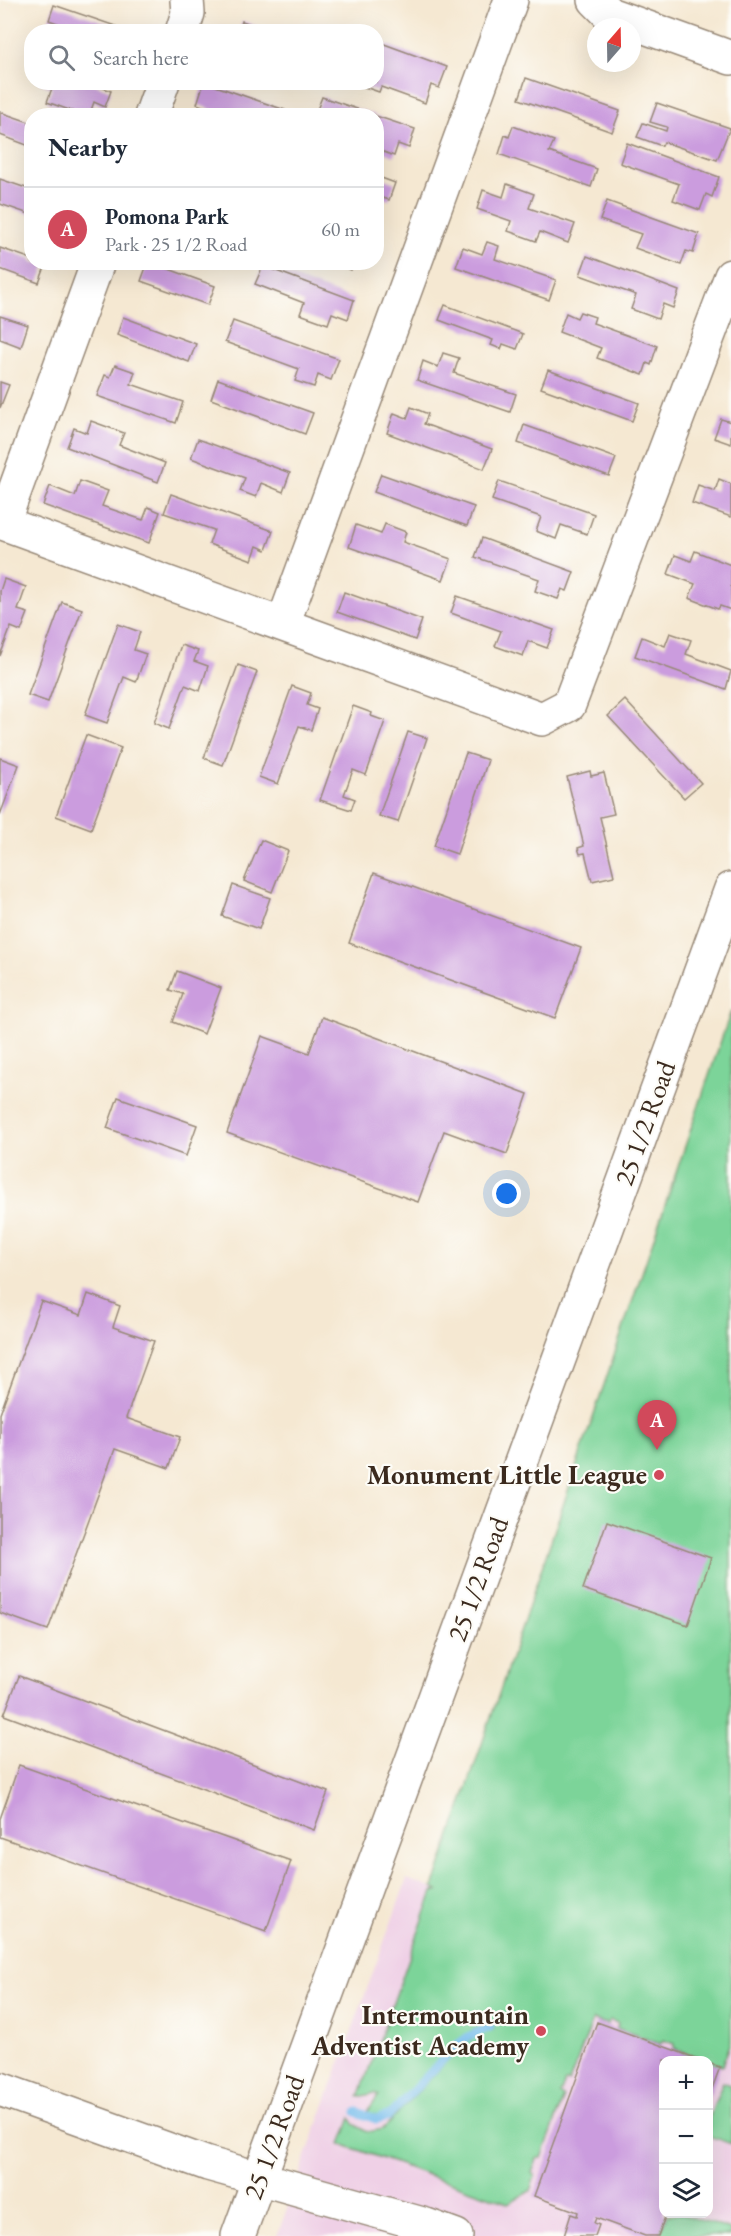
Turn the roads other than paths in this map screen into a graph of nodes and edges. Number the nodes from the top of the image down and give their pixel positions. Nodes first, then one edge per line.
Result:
1 (187, 0) edge
2 (511, 0) edge
3 (595, 0) edge
4 (185, 24) edge
5 (731, 58) edge
6 (160, 90) edge
7 (154, 108) edge
8 (95, 270) edge
9 (731, 276) edge
10 (2, 522) edge
11 (283, 624) junction
12 (730, 892) edge
13 (0, 2089) edge
14 (258, 2179) junction
15 (374, 2224) edge
16 (238, 2236) edge
17 (456, 2236) edge

1 - 4 street
2 - 11 street
3 - 5 street
6 - 7 street
8 - 10 street
9 - 11 street
10 - 11 street
12 - 14 street, 25 1/2 Road
13 - 14 street
14 - 15 street
14 - 16 street, 25 1/2 Road
15 - 17 street

